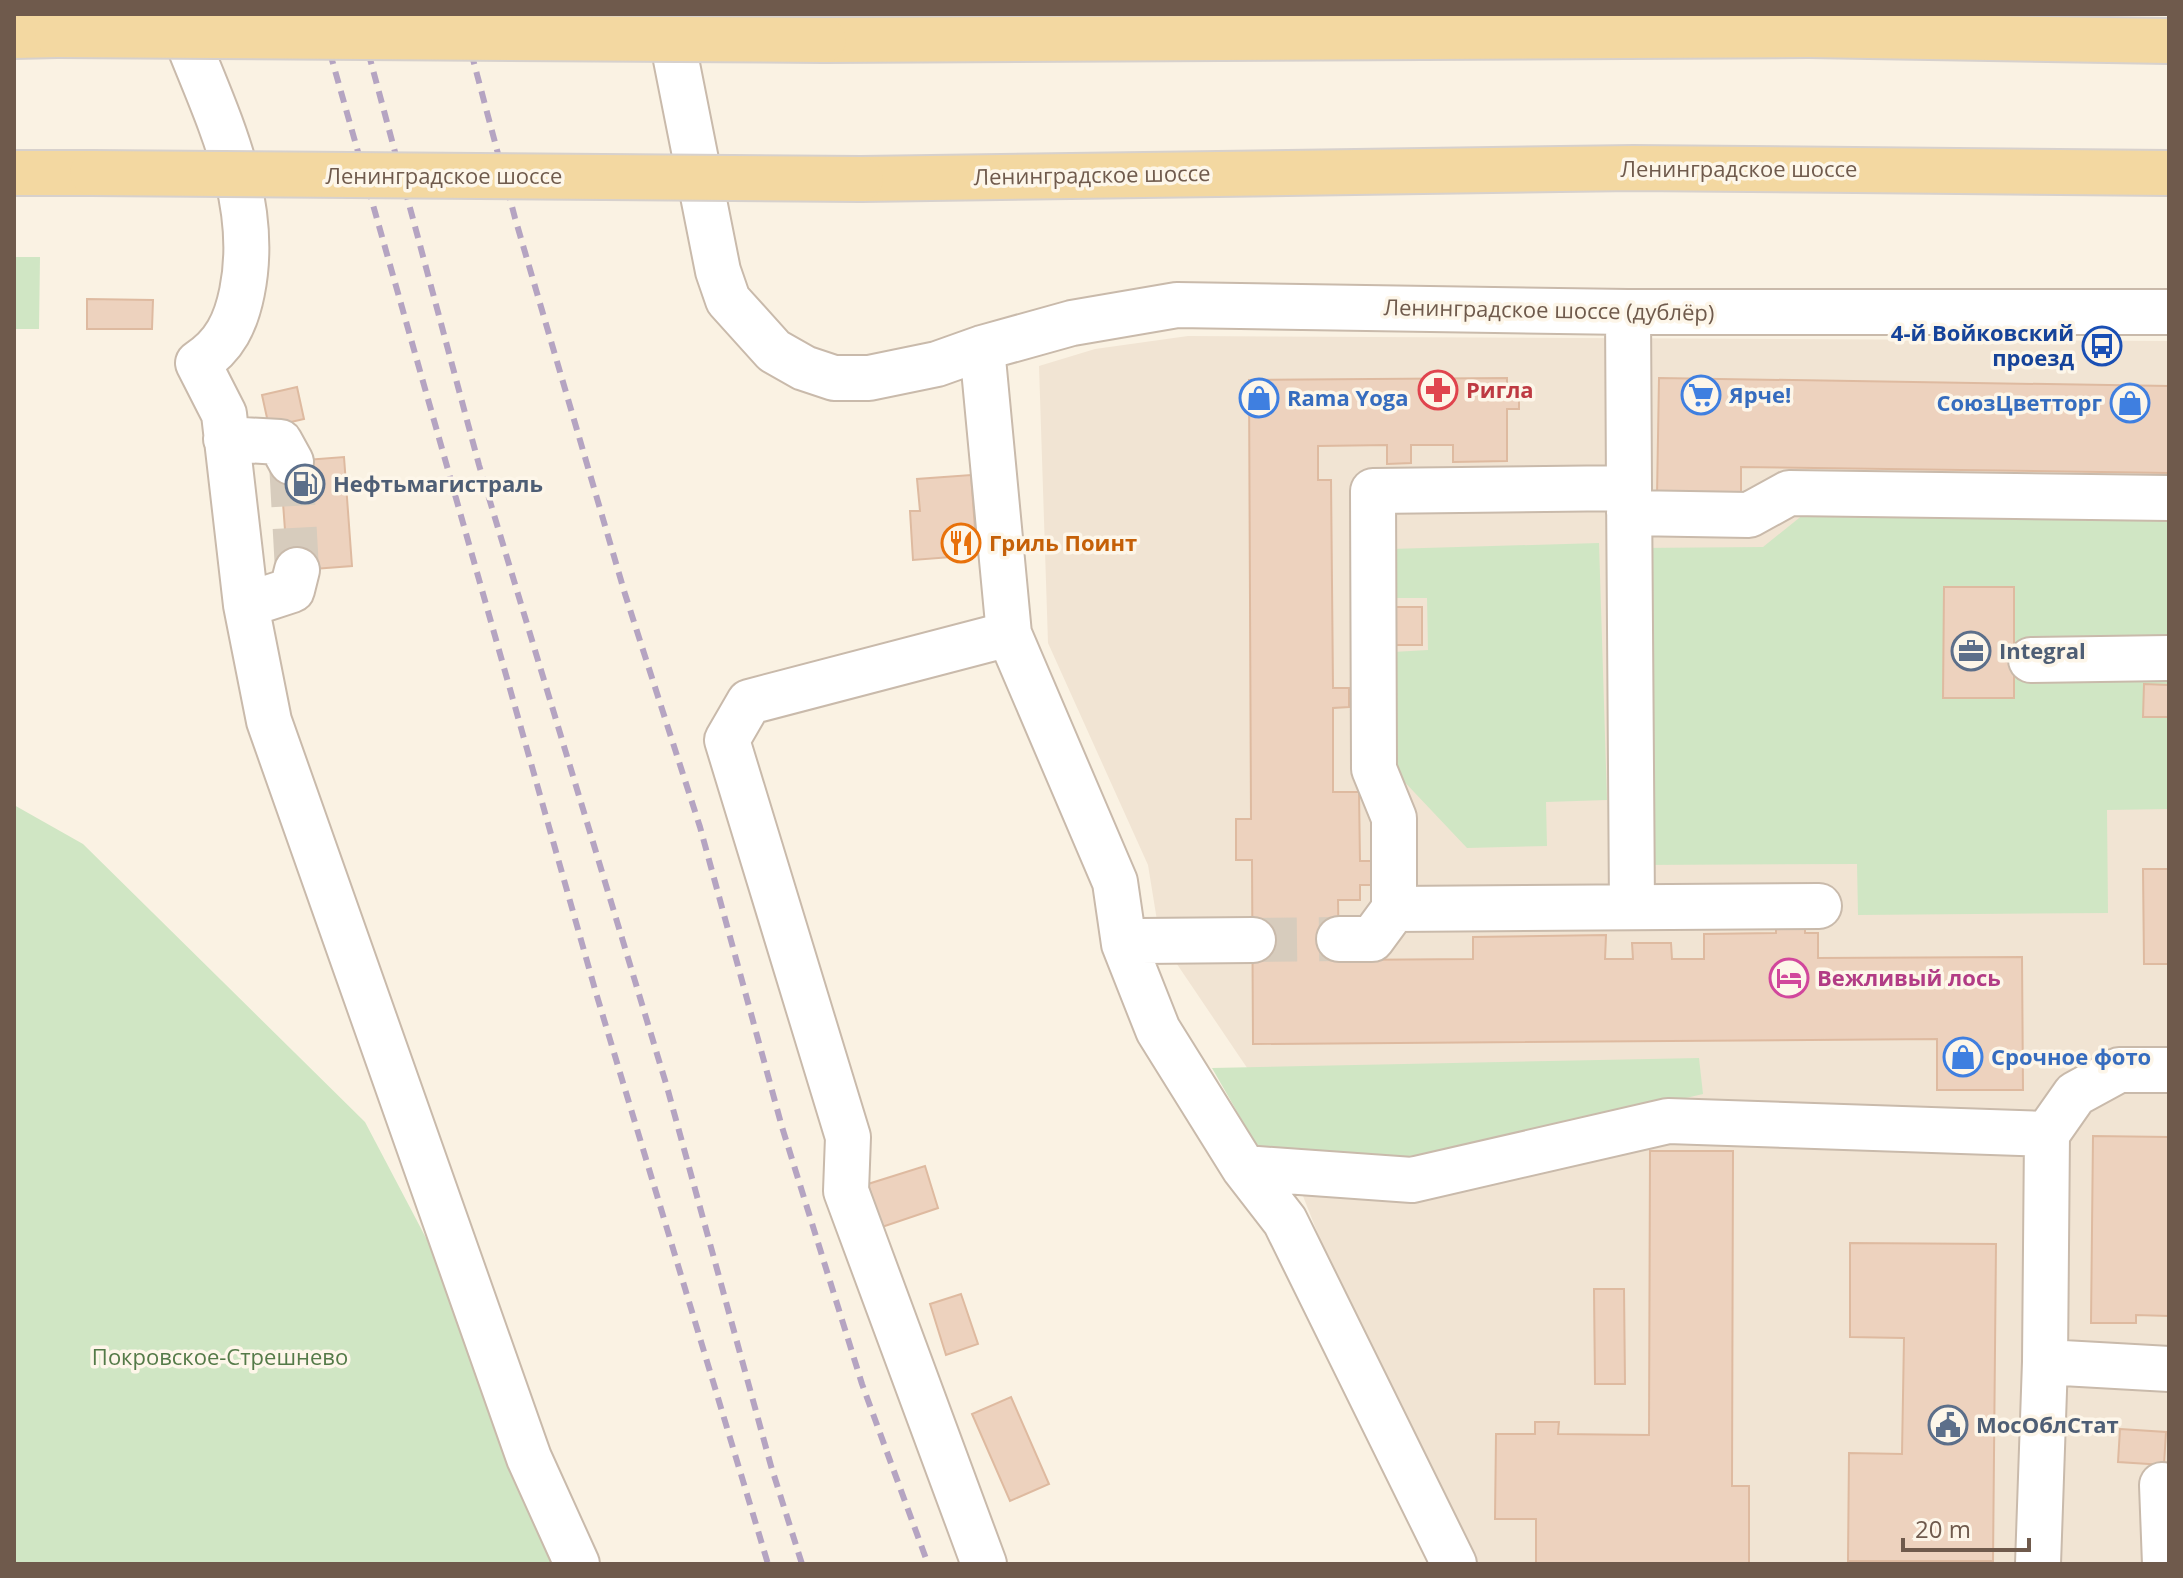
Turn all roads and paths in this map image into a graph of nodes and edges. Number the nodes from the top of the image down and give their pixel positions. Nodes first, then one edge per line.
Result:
1 (177, 14) edge
2 (667, 14) edge
3 (1877, 14) edge
4 (1808, 35) junction
5 (14, 36) edge
6 (2169, 41) edge
7 (14, 173) edge
8 (2169, 173) edge
9 (1628, 312) junction
10 (2169, 312) edge
11 (982, 348) junction
12 (226, 439) junction
13 (291, 462) dead end
14 (2169, 498) edge
15 (1629, 501) junction
16 (297, 570) dead end
17 (246, 605) junction
18 (1009, 634) junction
19 (2169, 658) edge
20 (2031, 660) dead end
21 (1819, 906) dead end
22 (1632, 907) junction
23 (1394, 909) junction
24 (1339, 939) tunnel mouth
25 (1253, 940) tunnel mouth
26 (1124, 944) junction
27 (2169, 1070) edge
28 (2047, 1134) junction
29 (1244, 1168) junction
30 (2045, 1362) junction
31 (2169, 1369) edge
32 (2162, 1485) dead end
33 (577, 1564) edge
34 (984, 1564) edge
35 (1454, 1564) edge
36 (2038, 1564) edge
37 (2165, 1564) edge

1 - 12 street
2 - 11 street, Ленинградское шоссе (дублёр)
3 - 4 street
4 - 5 main road, bridge
4 - 6 main road
7 - 8 main road, Ленинградское шоссе, bridge
9 - 10 street, Ленинградское шоссе (дублёр)
9 - 11 street, Ленинградское шоссе (дублёр)
9 - 15 street
11 - 18 street
12 - 13 street
12 - 17 street
14 - 15 street
15 - 22 street
15 - 23 street
16 - 17 street
17 - 33 street
18 - 26 street
18 - 34 street
19 - 20 street
21 - 22 street
22 - 23 street
23 - 24 street
25 - 26 street
26 - 29 street
27 - 28 street
28 - 29 street
28 - 30 street
29 - 35 street
30 - 31 street
30 - 36 street
32 - 37 street

